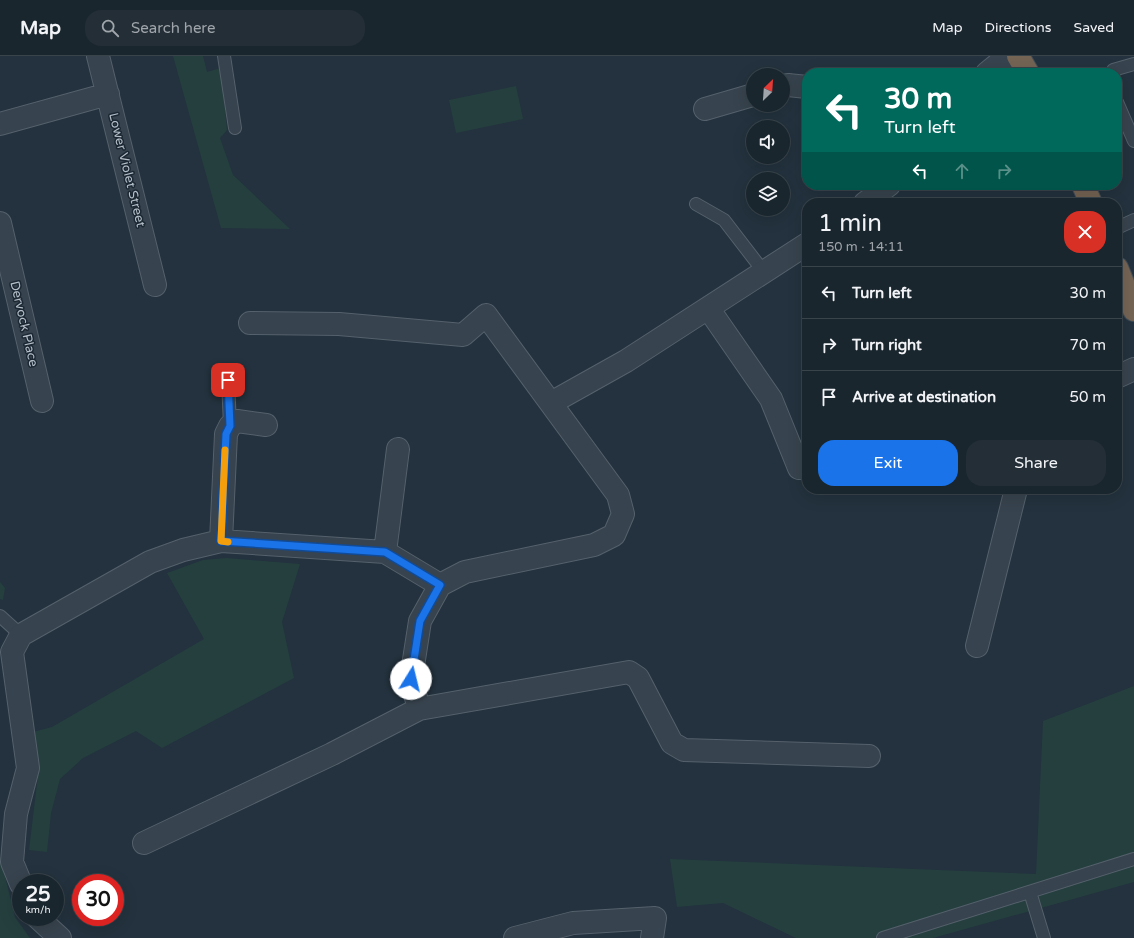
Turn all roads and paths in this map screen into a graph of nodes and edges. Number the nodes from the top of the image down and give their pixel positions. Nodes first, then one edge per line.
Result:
1 (98, 56) edge
2 (224, 56) edge
3 (1008, 56) edge
4 (1018, 56) edge
5 (1134, 64) edge
6 (993, 68) edge
7 (1025, 68) edge
8 (1120, 68) edge
9 (790, 85) edge
10 (802, 86) edge
11 (108, 94) junction
12 (746, 97) edge
13 (705, 108) dead end
14 (1122, 113) edge
15 (0, 124) edge
16 (235, 128) dead end
17 (1134, 141) edge
18 (882, 190) edge
19 (871, 198) edge
20 (696, 204) dead end
21 (1134, 220) edge
22 (0, 223) edge
23 (1122, 226) edge
24 (802, 247) edge
25 (764, 272) junction
26 (1122, 280) edge
27 (155, 285) dead end
28 (708, 308) junction
29 (1134, 310) edge
30 (250, 323) dead end
31 (1134, 369) edge
32 (1122, 375) edge
33 (228, 380) dead end
34 (42, 401) dead end
35 (550, 402) junction
36 (266, 425) dead end
37 (230, 426) junction
38 (398, 449) dead end
39 (799, 468) dead end
40 (1015, 494) edge
41 (221, 541) junction
42 (385, 552) junction
43 (440, 585) junction
44 (0, 616) edge
45 (21, 635) junction
46 (977, 646) dead end
47 (418, 709) junction
48 (869, 756) dead end
49 (144, 843) dead end
50 (1134, 860) edge
51 (17, 874) edge
52 (1030, 892) junction
53 (47, 926) edge
54 (60, 938) edge
55 (515, 938) edge
56 (652, 938) edge
57 (883, 938) edge
58 (1044, 938) edge

1 - 11 street, Lower Violet Street
2 - 16 lane
3 - 6 street
4 - 7 highway
5 - 8 lane
9 - 10 street
11 - 15 street
11 - 27 street, Lower Violet Street
12 - 13 street
14 - 17 lane
18 - 19 street
20 - 25 lane
21 - 23 lane
22 - 34 street, Dervock Place
24 - 25 street
25 - 28 street
26 - 29 highway
28 - 35 street
28 - 39 street
30 - 35 street
31 - 32 street
33 - 37 lane
35 - 43 street
36 - 37 street
37 - 41 street
38 - 42 street
40 - 46 street
41 - 42 street
41 - 45 street
42 - 43 street
43 - 47 street
44 - 45 lane
45 - 51 street
47 - 48 street
47 - 49 street
50 - 52 lane
52 - 57 lane
52 - 58 lane
53 - 54 street
55 - 56 street

